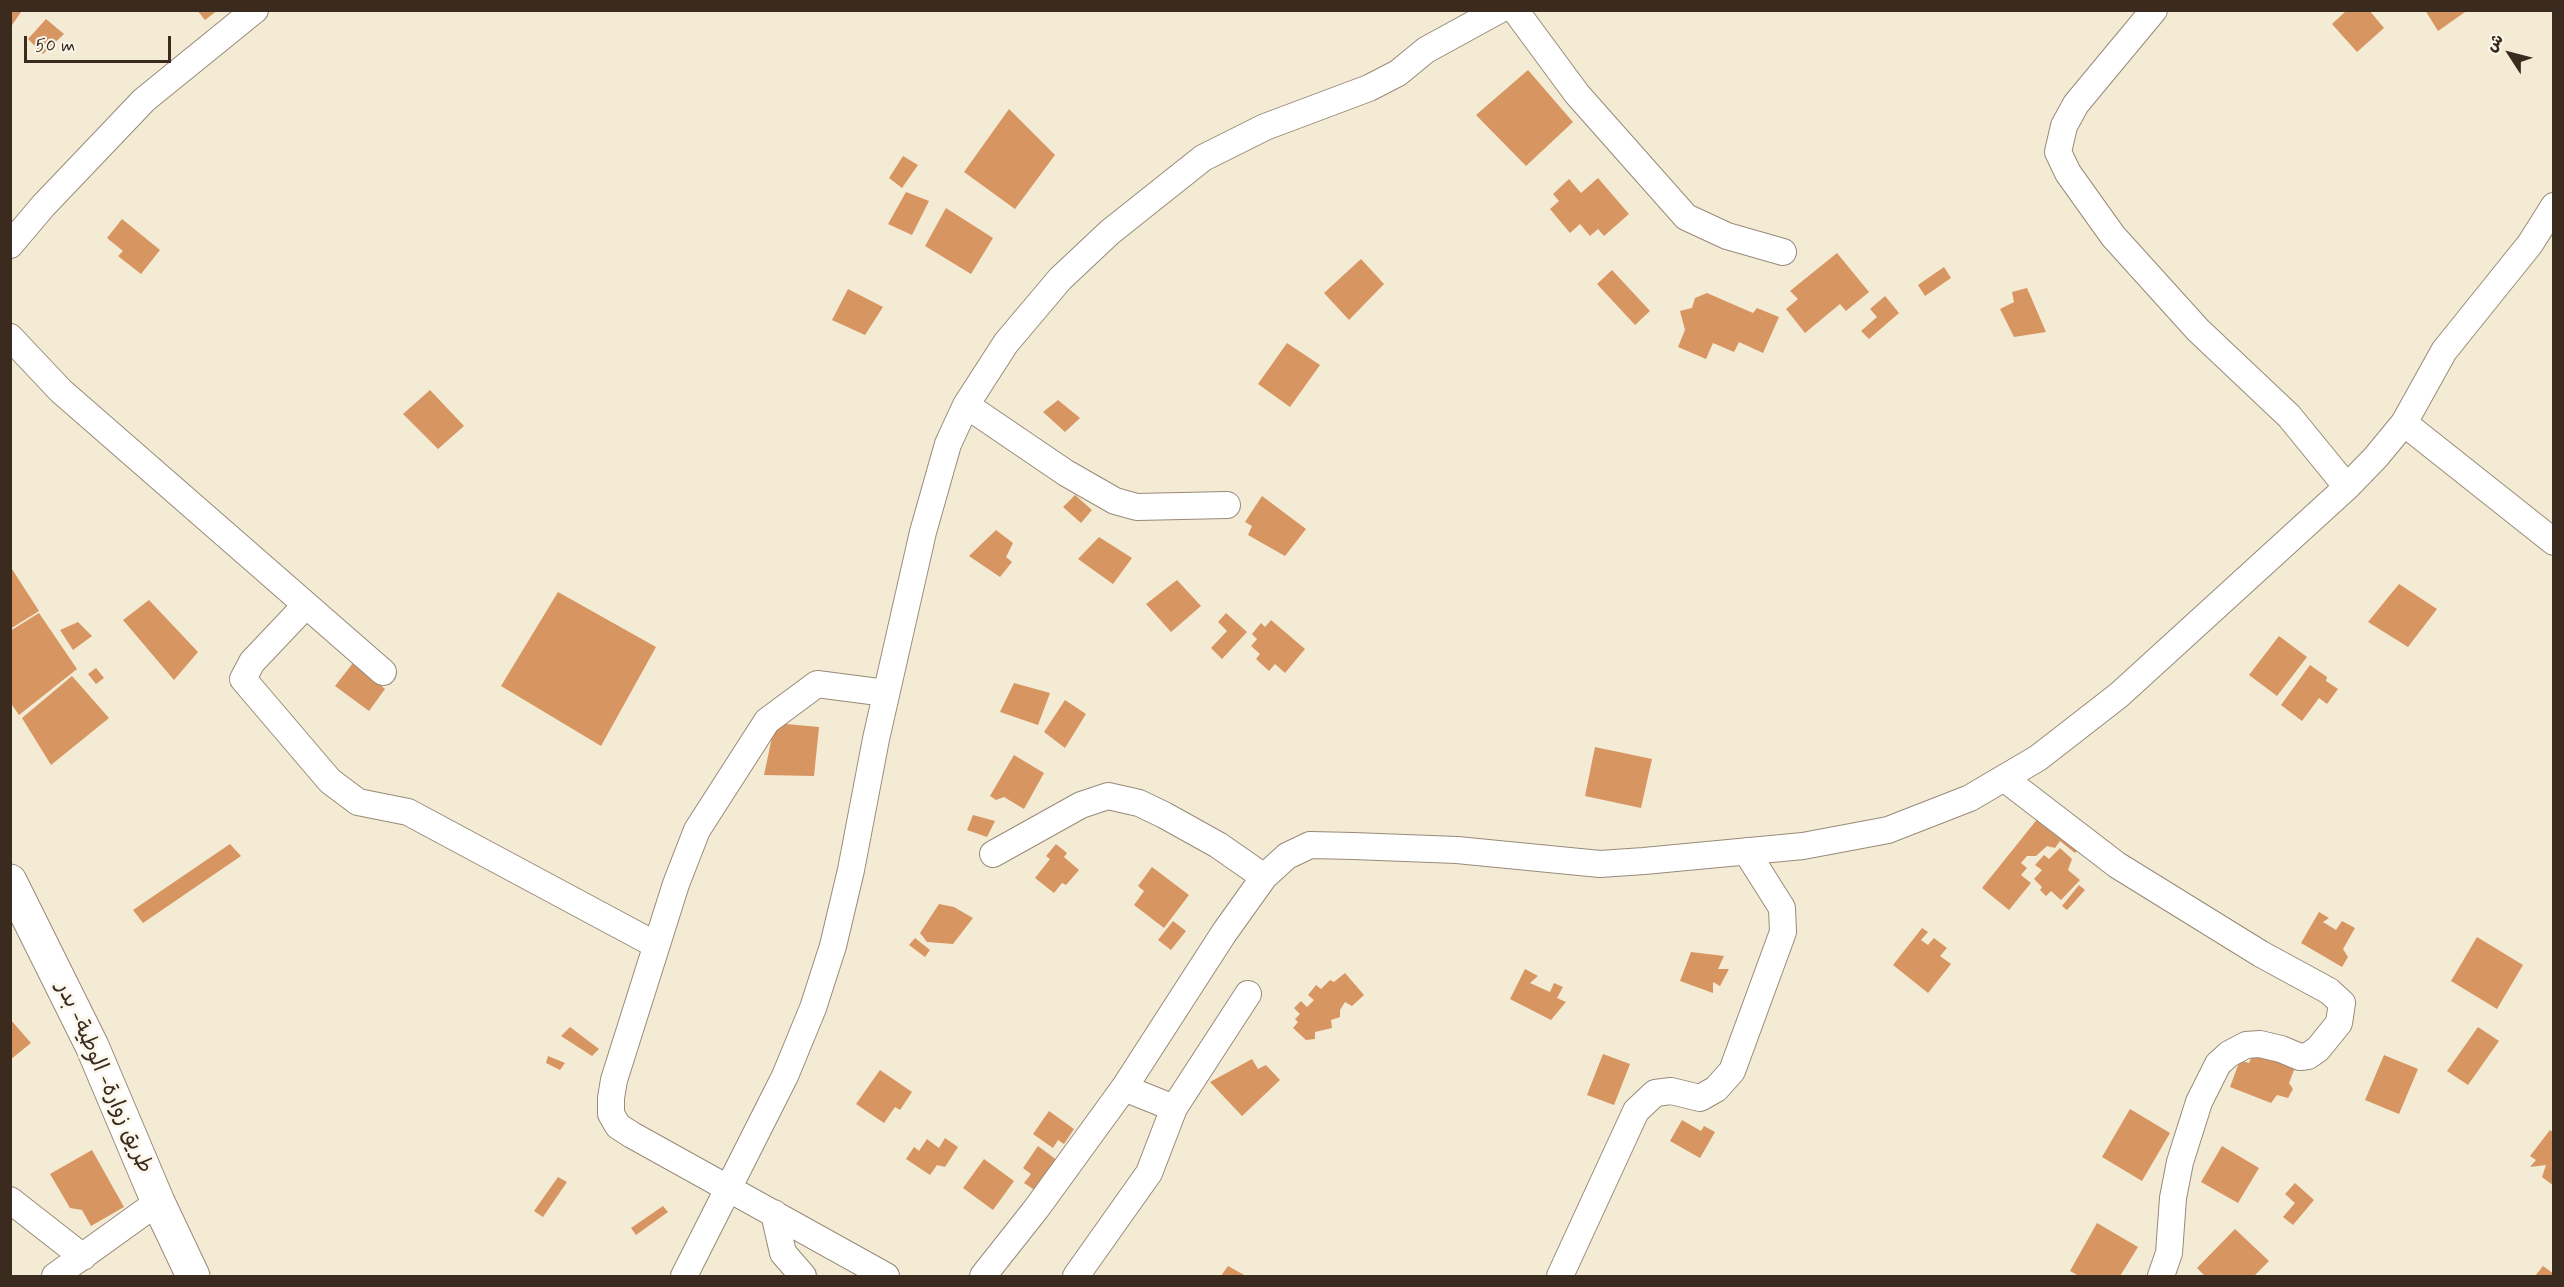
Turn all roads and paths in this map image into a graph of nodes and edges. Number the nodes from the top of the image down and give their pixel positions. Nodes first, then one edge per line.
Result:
1 (255, 10) edge
2 (1499, 10) edge
3 (1515, 10) edge
4 (2154, 10) edge
5 (2553, 206) edge
6 (10, 245) edge
7 (1783, 252) dead end
8 (10, 337) edge
9 (966, 405) junction
10 (2404, 423) junction
11 (2347, 487) junction
12 (1227, 506) dead end
13 (2553, 542) edge
14 (306, 605) junction
15 (383, 672) dead end
16 (886, 693) junction
17 (2005, 779) junction
18 (1746, 851) junction
19 (993, 854) dead end
20 (1264, 877) junction
21 (10, 880) edge
22 (656, 945) junction
23 (1248, 994) dead end
24 (1124, 1088) junction
25 (1174, 1108) junction
26 (730, 1189) junction
27 (10, 1200) edge
28 (158, 1202) junction
29 (774, 1214) junction
30 (83, 1257) junction
31 (55, 1276) edge
32 (192, 1276) edge
33 (684, 1276) edge
34 (803, 1276) edge
35 (886, 1276) edge
36 (983, 1276) edge
37 (1076, 1276) edge
38 (1560, 1276) edge
39 (2161, 1276) edge

1 - 6 street
2 - 9 street
3 - 7 street
4 - 11 street
5 - 10 street
8 - 14 street
9 - 12 street
9 - 16 street
10 - 11 street
10 - 13 street
11 - 17 street
14 - 15 street
14 - 22 street
16 - 22 street
16 - 26 street
17 - 18 street
17 - 39 street
18 - 20 street
18 - 38 street
19 - 20 street
20 - 24 street
21 - 28 highway, طريق زوارة- الوطية- بدر
22 - 26 street
23 - 25 street
24 - 25 street
24 - 36 street
25 - 37 street
26 - 29 street
26 - 33 street
27 - 30 street
28 - 30 street
28 - 32 highway, طريق زوارة- الوطية- بدر
29 - 34 street
29 - 35 street
30 - 31 street

